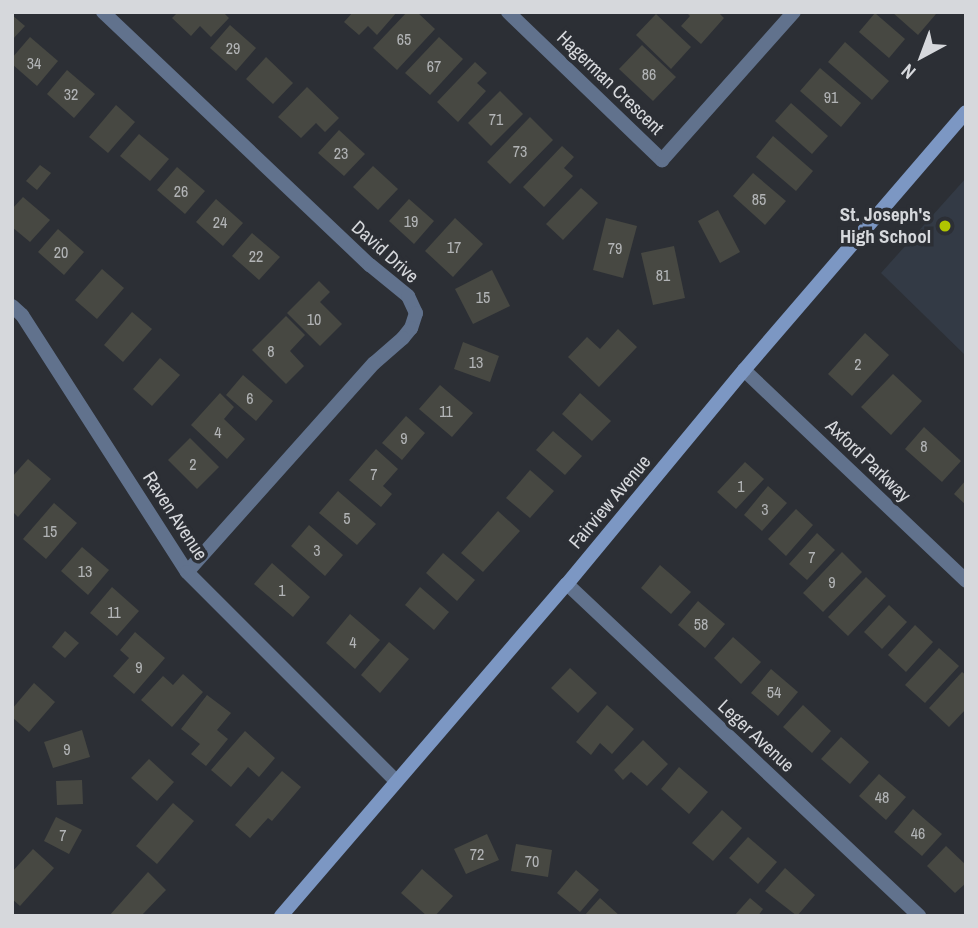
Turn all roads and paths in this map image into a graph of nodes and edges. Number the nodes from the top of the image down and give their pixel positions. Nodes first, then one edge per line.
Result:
1 (103, 12) edge
2 (508, 12) edge
3 (794, 12) edge
4 (966, 112) edge
5 (12, 306) edge
6 (744, 370) junction
7 (187, 572) junction
8 (966, 581) edge
9 (567, 584) junction
10 (396, 782) junction
11 (281, 916) edge
12 (919, 916) edge

1 - 7 street, David Drive
2 - 3 street, Hagerman Crescent
4 - 6 main road, Fairview Avenue
5 - 7 street, Raven Avenue
6 - 8 street, Axford Parkway
6 - 9 main road, Fairview Avenue
7 - 10 street, Raven Avenue
9 - 10 main road, Fairview Avenue
9 - 12 street, Leger Avenue
10 - 11 main road, Fairview Avenue

